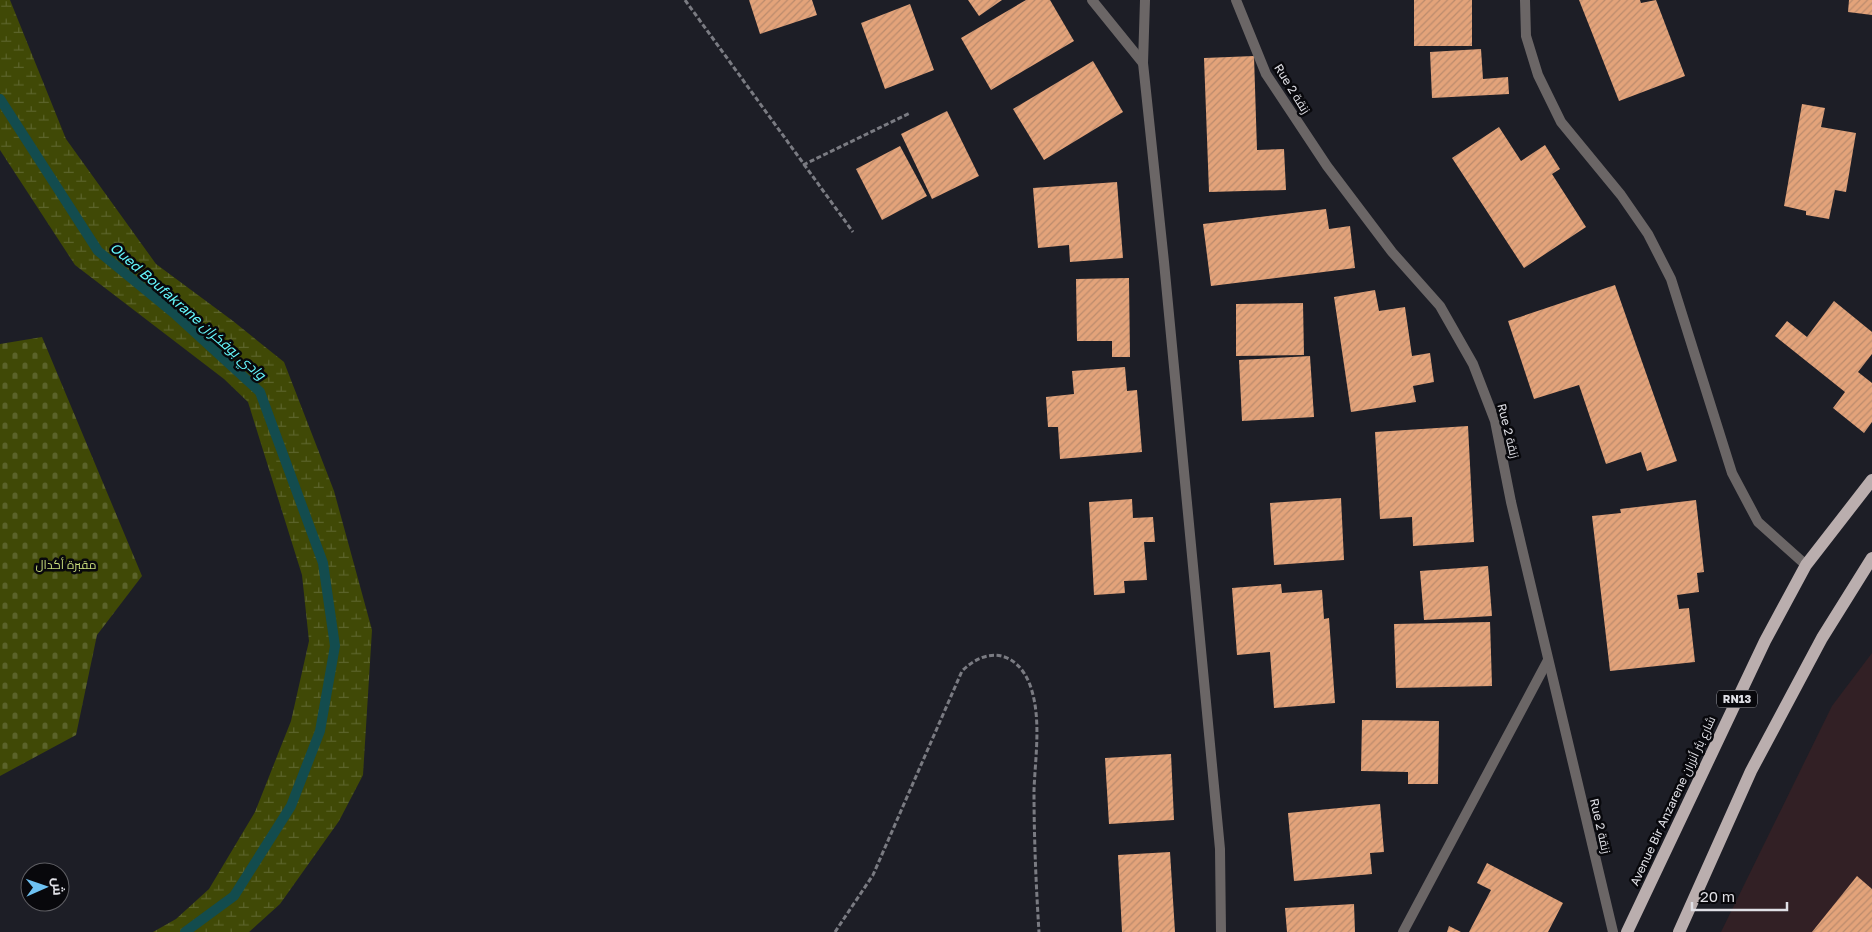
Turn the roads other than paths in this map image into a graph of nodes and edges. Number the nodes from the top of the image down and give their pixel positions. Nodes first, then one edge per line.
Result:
1 (1092, 0) edge
2 (1145, 0) edge
3 (1236, 0) edge
4 (1525, 0) edge
5 (1143, 63) junction
6 (1872, 480) edge
7 (1872, 558) edge
8 (1806, 565) junction
9 (1548, 660) junction
10 (1221, 932) edge
11 (1403, 932) edge
12 (1613, 932) edge
13 (1627, 932) edge
14 (1679, 932) edge

1 - 5 street
2 - 5 street
3 - 9 street, Rue 2 زنقة
4 - 8 street
5 - 10 street
6 - 8 main road, Avenue Bir Anzarene شارع بئر أنزران / RN13
7 - 14 main road
8 - 13 main road, Avenue Bir Anzarene شارع بئر أنزران / RN13
9 - 11 street
9 - 12 street, Rue 2 زنقة

